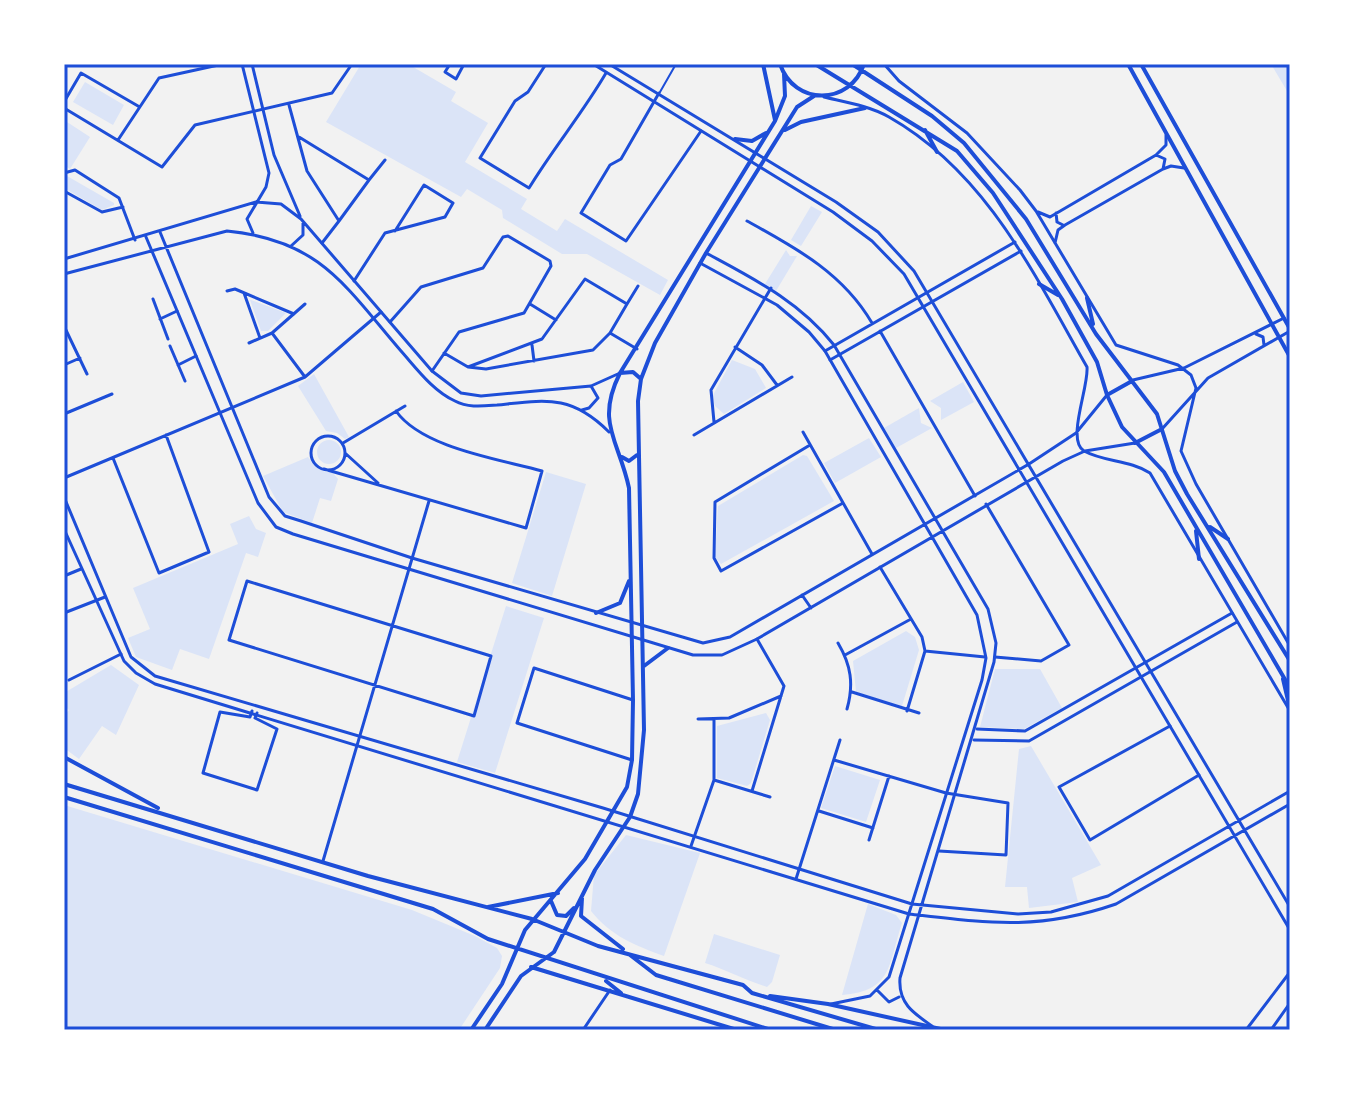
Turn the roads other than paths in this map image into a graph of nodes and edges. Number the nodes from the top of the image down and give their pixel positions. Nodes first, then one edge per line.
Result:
1 (223, 64) edge
2 (242, 64) edge
3 (252, 64) edge
4 (352, 64) edge
5 (450, 64) edge
6 (464, 64) edge
7 (546, 64) edge
8 (593, 64) edge
9 (609, 64) edge
10 (676, 64) edge
11 (763, 64) edge
12 (815, 64) edge
13 (852, 64) edge
14 (884, 64) edge
15 (1128, 64) edge
16 (1141, 64) edge
17 (780, 65) edge
18 (863, 67) edge
19 (607, 72) junction
20 (784, 74) junction
21 (851, 85) junction
22 (659, 93) junction
23 (814, 96) junction
24 (824, 97) junction
25 (654, 101) junction
26 (64, 102) edge
27 (289, 105) junction
28 (138, 106) junction
29 (64, 108) edge
30 (865, 108) junction
31 (263, 110) junction
32 (254, 112) junction
33 (775, 121) junction
34 (924, 127) junction
35 (1164, 128) junction
36 (701, 130) junction
37 (783, 131) junction
38 (768, 132) junction
39 (299, 137) junction
40 (735, 139) junction
41 (118, 140) junction
42 (757, 151) junction
43 (937, 152) junction
44 (1156, 155) junction
45 (767, 158) junction
46 (385, 160) dead end
47 (751, 161) junction
48 (761, 167) junction
49 (1163, 169) junction
50 (64, 173) edge
51 (1192, 178) junction
52 (369, 180) junction
53 (64, 191) edge
54 (256, 202) junction
55 (123, 207) junction
56 (1036, 211) junction
57 (1056, 213) junction
58 (301, 219) junction
59 (339, 221) junction
60 (747, 221) dead end
61 (1065, 225) junction
62 (395, 231) junction
63 (160, 232) junction
64 (254, 233) junction
65 (146, 237) junction
66 (135, 240) junction
67 (1015, 242) junction
68 (322, 243) junction
69 (1055, 243) junction
70 (291, 246) junction
71 (166, 247) junction
72 (152, 251) junction
73 (1021, 251) junction
74 (706, 253) junction
75 (64, 259) edge
76 (700, 263) junction
77 (64, 274) edge
78 (354, 281) junction
79 (1039, 284) junction
80 (638, 286) dead end
81 (771, 288) junction
82 (227, 291) dead end
83 (244, 293) junction
84 (929, 293) junction
85 (1059, 295) junction
86 (920, 297) junction
87 (765, 298) junction
88 (1087, 298) junction
89 (153, 299) dead end
90 (934, 301) junction
91 (305, 304) dead end
92 (530, 304) junction
93 (627, 304) junction
94 (924, 306) junction
95 (177, 311) junction
96 (381, 312) junction
97 (294, 314) junction
98 (1284, 318) junction
99 (160, 319) junction
100 (373, 319) junction
101 (556, 320) junction
102 (390, 322) junction
103 (873, 324) junction
104 (1272, 324) junction
105 (64, 326) edge
106 (1290, 330) edge
107 (880, 331) junction
108 (272, 333) junction
109 (610, 333) junction
110 (1096, 334) junction
111 (1256, 334) junction
112 (1279, 337) junction
113 (70, 338) junction
114 (260, 338) junction
115 (168, 339) dead end
116 (64, 340) edge
117 (249, 343) dead end
118 (532, 345) junction
119 (834, 345) junction
120 (1264, 345) junction
121 (170, 346) dead end
122 (735, 347) junction
123 (637, 349) junction
124 (825, 351) junction
125 (444, 353) junction
126 (840, 353) junction
127 (196, 356) junction
128 (649, 356) junction
129 (1290, 357) edge
130 (80, 358) junction
131 (830, 360) junction
132 (534, 361) junction
133 (64, 365) edge
134 (178, 365) junction
135 (468, 367) junction
136 (1184, 368) junction
137 (432, 371) junction
138 (620, 373) junction
139 (87, 374) dead end
140 (305, 377) junction
141 (792, 377) dead end
142 (641, 379) junction
143 (185, 381) dead end
144 (1132, 381) junction
145 (777, 385) junction
146 (591, 386) junction
147 (1196, 388) junction
148 (112, 394) dead end
149 (1107, 395) junction
150 (405, 406) dead end
151 (234, 407) junction
152 (582, 410) junction
153 (396, 411) junction
154 (220, 412) junction
155 (64, 414) edge
156 (714, 422) junction
157 (1162, 429) junction
158 (609, 432) junction
159 (803, 432) dead end
160 (1076, 433) junction
161 (166, 435) junction
162 (694, 435) dead end
163 (342, 443) junction
164 (1135, 443) junction
165 (810, 445) junction
166 (639, 450) junction
167 (1085, 451) junction
168 (345, 452) junction
169 (620, 456) junction
170 (113, 458) junction
171 (1029, 464) junction
172 (324, 469) junction
173 (1019, 469) junction
174 (1035, 476) junction
175 (64, 478) edge
176 (1027, 481) junction
177 (381, 485) junction
178 (975, 496) junction
179 (64, 497) edge
180 (429, 501) junction
181 (843, 503) junction
182 (986, 504) junction
183 (936, 518) junction
184 (925, 524) junction
185 (1208, 526) junction
186 (64, 529) edge
187 (942, 529) junction
188 (1196, 529) junction
189 (932, 535) junction
190 (1228, 539) junction
191 (872, 554) junction
192 (412, 558) junction
193 (1199, 559) junction
194 (880, 567) junction
195 (81, 569) junction
196 (408, 571) junction
197 (631, 575) junction
198 (64, 576) edge
199 (802, 595) junction
200 (105, 596) junction
201 (95, 600) junction
202 (811, 608) junction
203 (64, 613) edge
204 (596, 613) junction
205 (1232, 613) junction
206 (911, 619) junction
207 (1237, 622) junction
208 (633, 624) junction
209 (393, 625) junction
210 (644, 627) junction
211 (633, 639) junction
212 (757, 639) junction
213 (644, 641) junction
214 (838, 643) dead end
215 (1290, 646) edge
216 (668, 648) junction
217 (925, 651) junction
218 (121, 654) junction
219 (845, 655) junction
220 (995, 657) junction
221 (986, 658) junction
222 (1290, 661) edge
223 (1146, 662) junction
224 (644, 666) junction
225 (1137, 668) junction
226 (1151, 671) junction
227 (1281, 673) junction
228 (1142, 677) junction
229 (69, 680) dead end
230 (375, 684) junction
231 (1290, 688) edge
232 (852, 692) junction
233 (781, 696) junction
234 (633, 700) junction
235 (228, 701) junction
236 (847, 709) dead end
237 (1290, 710) edge
238 (907, 711) junction
239 (254, 712) junction
240 (919, 713) dead end
241 (698, 719) dead end
242 (714, 719) junction
243 (1170, 726) junction
244 (633, 729) junction
245 (977, 729) junction
246 (644, 730) junction
247 (359, 737) junction
248 (840, 740) dead end
249 (974, 740) junction
250 (357, 744) junction
251 (64, 757) edge
252 (632, 760) junction
253 (834, 760) junction
254 (1199, 775) junction
255 (889, 776) junction
256 (714, 780) junction
257 (64, 784) edge
258 (752, 791) junction
259 (1290, 791) edge
260 (946, 793) junction
261 (957, 795) junction
262 (64, 797) edge
263 (770, 797) dead end
264 (1290, 804) edge
265 (818, 811) junction
266 (615, 812) junction
267 (171, 814) junction
268 (630, 817) junction
269 (1238, 821) junction
270 (608, 823) junction
271 (1228, 826) junction
272 (624, 827) junction
273 (873, 828) junction
274 (1244, 831) junction
275 (1234, 836) junction
276 (695, 837) junction
277 (869, 840) dead end
278 (691, 846) junction
279 (939, 851) junction
280 (754, 854) junction
281 (323, 861) junction
282 (750, 865) junction
283 (800, 868) junction
284 (796, 879) junction
285 (560, 892) junction
286 (582, 893) junction
287 (551, 901) junction
288 (912, 904) junction
289 (923, 905) junction
290 (576, 906) junction
291 (488, 907) junction
292 (1290, 907) edge
293 (991, 912) junction
294 (909, 914) junction
295 (919, 915) junction
296 (532, 919) junction
297 (989, 923) junction
298 (1290, 930) edge
299 (563, 934) junction
300 (514, 949) junction
301 (626, 952) junction
302 (546, 959) junction
303 (531, 967) junction
304 (1290, 972) edge
305 (603, 978) junction
306 (502, 984) junction
307 (511, 990) junction
308 (610, 990) junction
309 (878, 991) junction
310 (752, 993) junction
311 (623, 995) junction
312 (901, 996) junction
313 (1290, 1003) edge
314 (828, 1004) junction
315 (932, 1026) junction
316 (471, 1030) edge
317 (485, 1030) edge
318 (583, 1030) edge
319 (737, 1030) edge
320 (771, 1030) edge
321 (836, 1030) edge
322 (879, 1030) edge
323 (945, 1030) edge
324 (1246, 1030) edge
325 (1271, 1030) edge

1 - 28 street
2 - 32 street
3 - 31 street
4 - 27 street
5 - 6 street
7 - 19 street
8 - 19 street
9 - 22 street
10 - 22 street
11 - 33 main road
12 - 21 main road
13 - 18 main road
14 - 56 street
15 - 35 main road
16 - 98 main road
17 - 20 main road
18 - 21 main road
18 - 110 main road
19 - 25 street
20 - 23 main road
20 - 33 main road
21 - 24 main road
21 - 34 main road
22 - 25 street
22 - 40 street
23 - 24 main road
23 - 37 main road
24 - 30 street
25 - 36 street
25 - 36 street
26 - 28 street
27 - 31 street
27 - 39 street
28 - 41 street
29 - 41 street
30 - 37 main road
30 - 43 street
31 - 32 street
31 - 58 street
32 - 41 street
32 - 54 street
33 - 38 main road
34 - 43 main road
34 - 85 main road
35 - 44 street
35 - 51 main road
36 - 47 street
37 - 45 main road
38 - 40 main road
38 - 42 main road
39 - 52 street
39 - 59 street
40 - 42 street
42 - 45 street
42 - 47 main road
43 - 67 street
44 - 49 street
44 - 57 street
45 - 48 main road
45 - 84 street
46 - 52 street
47 - 48 street
47 - 123 main road
48 - 74 main road
48 - 86 street
49 - 51 street
49 - 61 street
50 - 55 street
51 - 104 main road
52 - 59 street
53 - 55 street
54 - 58 street
54 - 63 street
54 - 64 street
55 - 66 street
56 - 57 street
56 - 69 street
57 - 61 street
58 - 68 street
58 - 70 street
59 - 68 street
60 - 103 street
61 - 69 street
62 - 62 street
62 - 78 street
63 - 65 street
63 - 71 street
64 - 70 street
64 - 71 street
65 - 66 street
65 - 72 street
66 - 75 street
67 - 73 street
67 - 84 street
68 - 78 street
69 - 88 street
70 - 100 street
71 - 72 street
71 - 151 street
72 - 77 street
72 - 95 street
73 - 79 street
73 - 90 street
74 - 76 main road
74 - 81 street
76 - 87 street
76 - 128 main road
78 - 96 street
79 - 85 main road
79 - 160 street
80 - 93 street
81 - 87 street
81 - 119 street
82 - 83 street
83 - 97 street
83 - 114 street
84 - 86 street
84 - 90 street
85 - 149 main road
86 - 94 street
86 - 103 street
87 - 122 street
87 - 124 street
88 - 110 main road
88 - 136 street
89 - 99 street
90 - 94 street
90 - 171 street
91 - 97 street
92 - 101 street
92 - 102 street
92 - 125 street
93 - 101 street
93 - 109 street
94 - 107 street
94 - 173 street
95 - 99 street
95 - 127 street
96 - 100 street
96 - 102 street
97 - 108 street
98 - 104 street
98 - 106 main road
99 - 115 street
100 - 140 street
100 - 152 street
101 - 118 street
102 - 137 street
103 - 119 street
104 - 111 street
104 - 112 main road
105 - 113 street
106 - 112 street
107 - 126 street
107 - 178 street
108 - 114 street
108 - 140 street
109 - 123 street
109 - 132 street
110 - 144 main road
111 - 120 street
111 - 136 street
112 - 120 street
112 - 129 main road
113 - 116 street
113 - 130 street
114 - 117 street
118 - 132 street
118 - 135 street
119 - 124 street
119 - 126 street
120 - 147 street
121 - 134 street
122 - 145 street
122 - 156 street
123 - 128 main road
123 - 138 main road
124 - 131 street
125 - 135 street
125 - 137 street
126 - 131 street
126 - 183 street
127 - 134 street
127 - 154 street
128 - 142 main road
130 - 133 street
130 - 139 street
131 - 184 street
132 - 135 street
134 - 143 street
136 - 144 street
136 - 147 street
137 - 146 street
138 - 142 main road
138 - 146 street
138 - 158 main road
140 - 151 street
141 - 145 street
142 - 166 main road
144 - 149 main road
144 - 157 main road
145 - 156 street
146 - 152 street
147 - 157 street
147 - 190 street
148 - 155 street
149 - 160 street
149 - 164 main road
150 - 153 street
151 - 154 street
151 - 192 street
152 - 158 street
153 - 163 street
153 - 180 street
154 - 161 street
154 - 196 street
156 - 162 street
157 - 164 main road
157 - 185 main road
158 - 169 main road
159 - 165 street
160 - 167 street
160 - 171 street
161 - 170 street
161 - 170 street
163 - 168 street
163 - 172 street
164 - 167 street
164 - 188 main road
165 - 181 street
165 - 181 street
166 - 169 main road
166 - 210 main road
167 - 174 street
167 - 193 street
168 - 172 street
168 - 177 street
169 - 197 main road
170 - 175 street
171 - 173 street
171 - 174 street
172 - 177 street
173 - 176 street
173 - 178 street
174 - 176 street
174 - 223 street
176 - 182 street
176 - 225 street
177 - 180 street
178 - 183 street
179 - 200 street
180 - 192 street
181 - 191 street
182 - 187 street
182 - 220 street
183 - 184 street
183 - 187 street
184 - 189 street
184 - 191 street
185 - 190 main road
185 - 222 main road
186 - 195 street
187 - 189 street
187 - 220 street
188 - 193 main road
188 - 227 main road
189 - 194 street
189 - 221 street
190 - 215 street
191 - 199 street
192 - 196 street
192 - 204 street
193 - 205 street
194 - 202 street
194 - 206 street
195 - 198 street
195 - 201 street
196 - 209 street
196 - 211 street
197 - 204 main road
197 - 208 main road
199 - 202 street
199 - 210 street
200 - 201 street
200 - 235 street
201 - 203 street
201 - 218 street
202 - 212 street
204 - 208 street
205 - 207 street
205 - 223 street
206 - 217 street
206 - 219 street
207 - 226 street
207 - 237 street
208 - 210 street
208 - 211 main road
209 - 230 street
209 - 230 street
209 - 230 street
210 - 213 main road
211 - 213 street
211 - 234 main road
212 - 216 street
212 - 233 street
213 - 216 street
213 - 224 main road
214 - 219 street
216 - 224 main road
217 - 221 street
217 - 238 street
218 - 229 street
218 - 235 street
219 - 232 street
220 - 245 street
221 - 260 street
223 - 225 street
223 - 226 street
224 - 246 main road
225 - 228 street
225 - 245 street
226 - 228 street
226 - 269 street
227 - 231 main road
227 - 237 main road
228 - 243 street
228 - 249 street
230 - 247 street
232 - 236 street
232 - 238 street
233 - 242 street
233 - 258 street
234 - 244 main road
234 - 252 street
235 - 239 street
235 - 247 street
238 - 240 street
239 - 239 street
239 - 250 street
241 - 242 street
242 - 256 street
243 - 254 street
243 - 254 street
244 - 246 main road
244 - 252 main road
245 - 249 street
246 - 268 main road
247 - 250 street
247 - 266 street
248 - 253 street
249 - 261 street
250 - 270 street
250 - 281 street
251 - 267 main road
252 - 266 main road
253 - 255 street
253 - 265 street
254 - 271 street
255 - 260 street
255 - 273 street
256 - 258 street
256 - 276 street
257 - 267 main road
258 - 263 street
259 - 269 street
260 - 261 street
260 - 288 street
261 - 279 street
261 - 279 street
262 - 300 main road
264 - 274 street
265 - 273 street
265 - 283 street
266 - 268 street
266 - 270 main road
267 - 281 main road
268 - 272 main road
268 - 276 street
269 - 271 street
269 - 274 street
270 - 272 street
270 - 285 main road
271 - 275 street
271 - 293 street
272 - 278 street
272 - 286 main road
273 - 277 street
274 - 275 street
274 - 292 street
275 - 297 street
275 - 298 street
276 - 278 street
276 - 280 street
278 - 282 street
279 - 289 street
280 - 282 street
280 - 283 street
281 - 291 main road
282 - 284 street
283 - 284 street
283 - 288 street
284 - 294 street
285 - 287 main road
285 - 291 main road
286 - 290 main road
286 - 301 main road
287 - 290 main road
287 - 296 main road
288 - 289 street
288 - 294 street
289 - 293 street
289 - 295 street
290 - 299 main road
291 - 296 main road
293 - 297 street
294 - 295 street
294 - 309 street
295 - 297 street
295 - 312 street
296 - 299 main road
296 - 300 main road
299 - 301 main road
299 - 302 main road
300 - 302 main road
300 - 306 main road
301 - 310 main road
301 - 321 main road
302 - 303 main road
302 - 305 main road
303 - 307 main road
303 - 308 main road
304 - 324 street
305 - 311 main road
305 - 320 main road
306 - 307 main road
306 - 316 main road
307 - 317 main road
308 - 311 main road
308 - 318 street
309 - 312 street
309 - 314 street
310 - 314 main road
310 - 322 main road
311 - 319 main road
312 - 315 street
313 - 325 street
314 - 315 main road
315 - 323 main road

